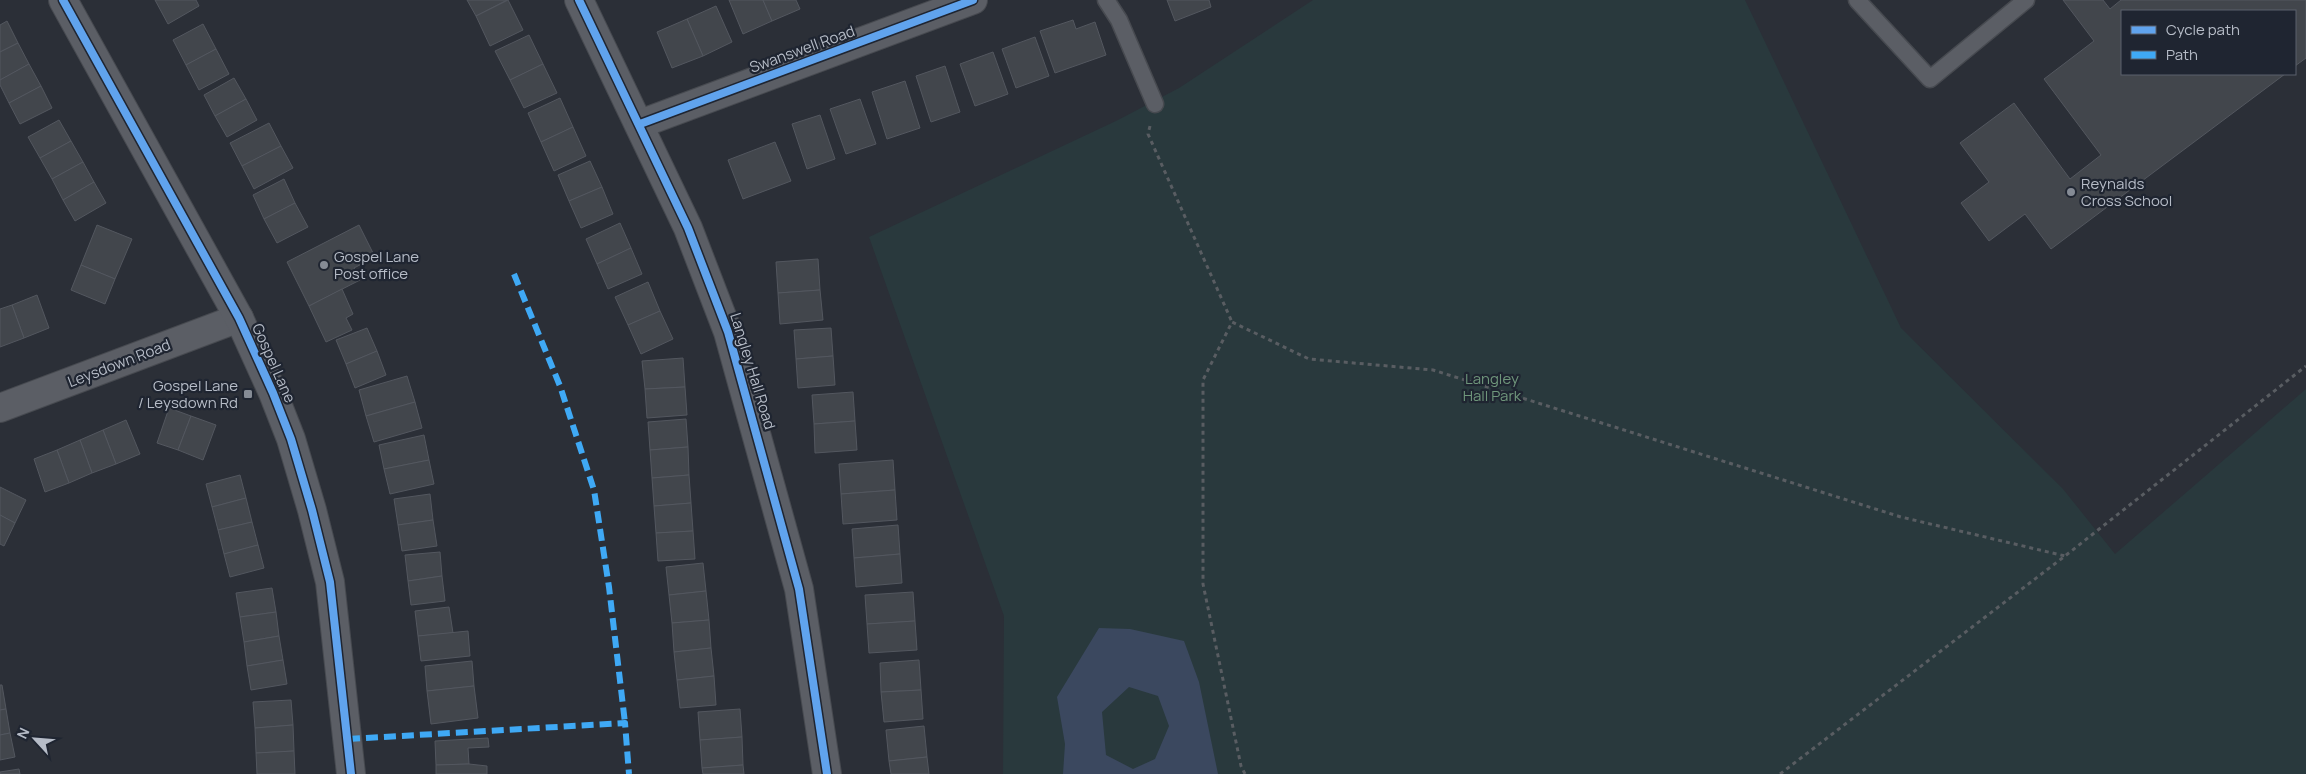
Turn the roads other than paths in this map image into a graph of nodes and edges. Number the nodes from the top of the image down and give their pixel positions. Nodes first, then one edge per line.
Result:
1 (63, 0) edge
2 (579, 0) edge
3 (973, 0) edge
4 (1106, 0) edge
5 (1857, 0) edge
6 (2026, 0) edge
7 (926, 8) edge
8 (1155, 104) road end
9 (640, 124) junction
10 (239, 318) junction
11 (0, 408) edge
12 (352, 774) edge
13 (827, 774) edge

1 - 10 street, Gospel Lane
2 - 9 street, Langley Hall Road
3 - 7 street, Swanswell Road
4 - 8 lane
5 - 6 lane
7 - 9 street, Swanswell Road
9 - 13 street, Langley Hall Road
10 - 11 street, Leysdown Road
10 - 12 street, Gospel Lane

